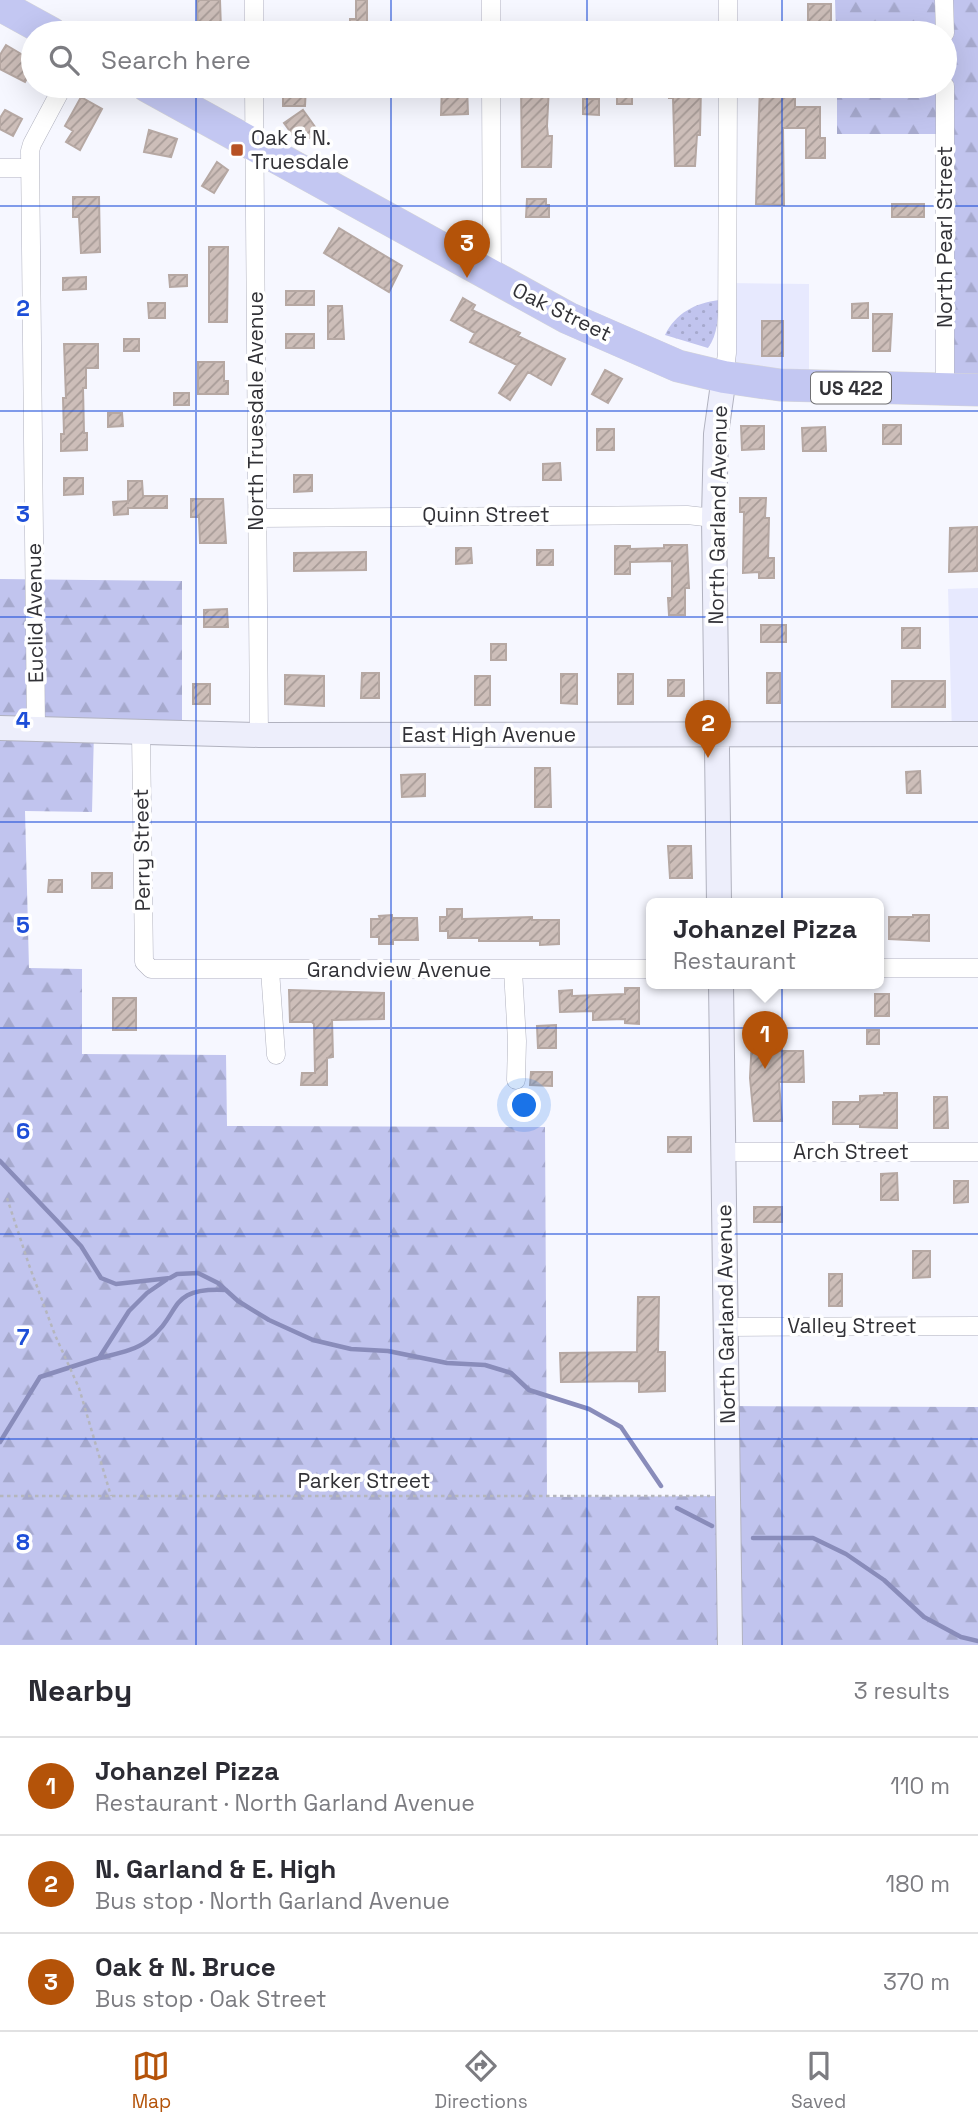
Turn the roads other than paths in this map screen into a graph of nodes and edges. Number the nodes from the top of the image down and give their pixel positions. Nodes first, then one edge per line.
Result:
1 (254, 0) edge
2 (491, 0) edge
3 (728, 0) edge
4 (944, 0) edge
5 (0, 5) edge
6 (29, 21) edge
7 (254, 21) edge
8 (491, 21) edge
9 (728, 21) edge
10 (944, 21) edge
11 (57, 98) edge
12 (169, 98) edge
13 (254, 98) edge
14 (491, 98) edge
15 (728, 98) edge
16 (945, 98) edge
17 (254, 144) junction
18 (0, 168) edge
19 (30, 168) junction
20 (492, 276) junction
21 (724, 377) junction
22 (945, 389) junction
23 (978, 390) edge
24 (257, 518) junction
25 (714, 518) junction
26 (0, 728) edge
27 (36, 728) junction
28 (141, 733) junction
29 (717, 734) junction
30 (978, 734) edge
31 (259, 736) junction
32 (719, 898) edge
33 (147, 967) joint
34 (884, 968) edge
35 (978, 968) edge
36 (646, 969) edge
37 (270, 970) junction
38 (513, 970) junction
39 (721, 989) edge
40 (276, 1055) dead end
41 (516, 1080) dead end
42 (724, 1152) junction
43 (978, 1152) edge
44 (978, 1326) edge
45 (726, 1327) junction
46 (730, 1645) edge

1 - 7 street
2 - 8 street
3 - 9 street
4 - 10 street
5 - 6 highway
11 - 19 street, Euclid Avenue
12 - 17 highway, Oak Street / US 422
13 - 17 street, North Truesdale Avenue
14 - 20 street
15 - 21 street, North Garland Avenue
16 - 22 street, North Pearl Street
17 - 20 highway, Oak Street / US 422
17 - 24 street, North Truesdale Avenue
18 - 19 street
19 - 27 street, Euclid Avenue
20 - 21 highway, Oak Street / US 422
21 - 22 highway, Oak Street / US 422
21 - 25 street, North Garland Avenue
22 - 23 highway, Oak Street / US 422
24 - 25 street, Quinn Street
24 - 31 street, North Truesdale Avenue
25 - 29 street, North Garland Avenue
26 - 27 street, East High Avenue
27 - 28 street, East High Avenue
28 - 31 street, East High Avenue
28 - 33 street, Perry Street
29 - 30 street, East High Avenue
29 - 31 street, East High Avenue
29 - 32 street, North Garland Avenue
33 - 37 street, Grandview Avenue
34 - 35 street
36 - 38 street, Grandview Avenue
37 - 38 street, Grandview Avenue
37 - 40 street
38 - 41 street
39 - 42 street, North Garland Avenue
42 - 43 street, Arch Street
42 - 45 street, North Garland Avenue
44 - 45 street, Valley Street
45 - 46 street, North Garland Avenue

